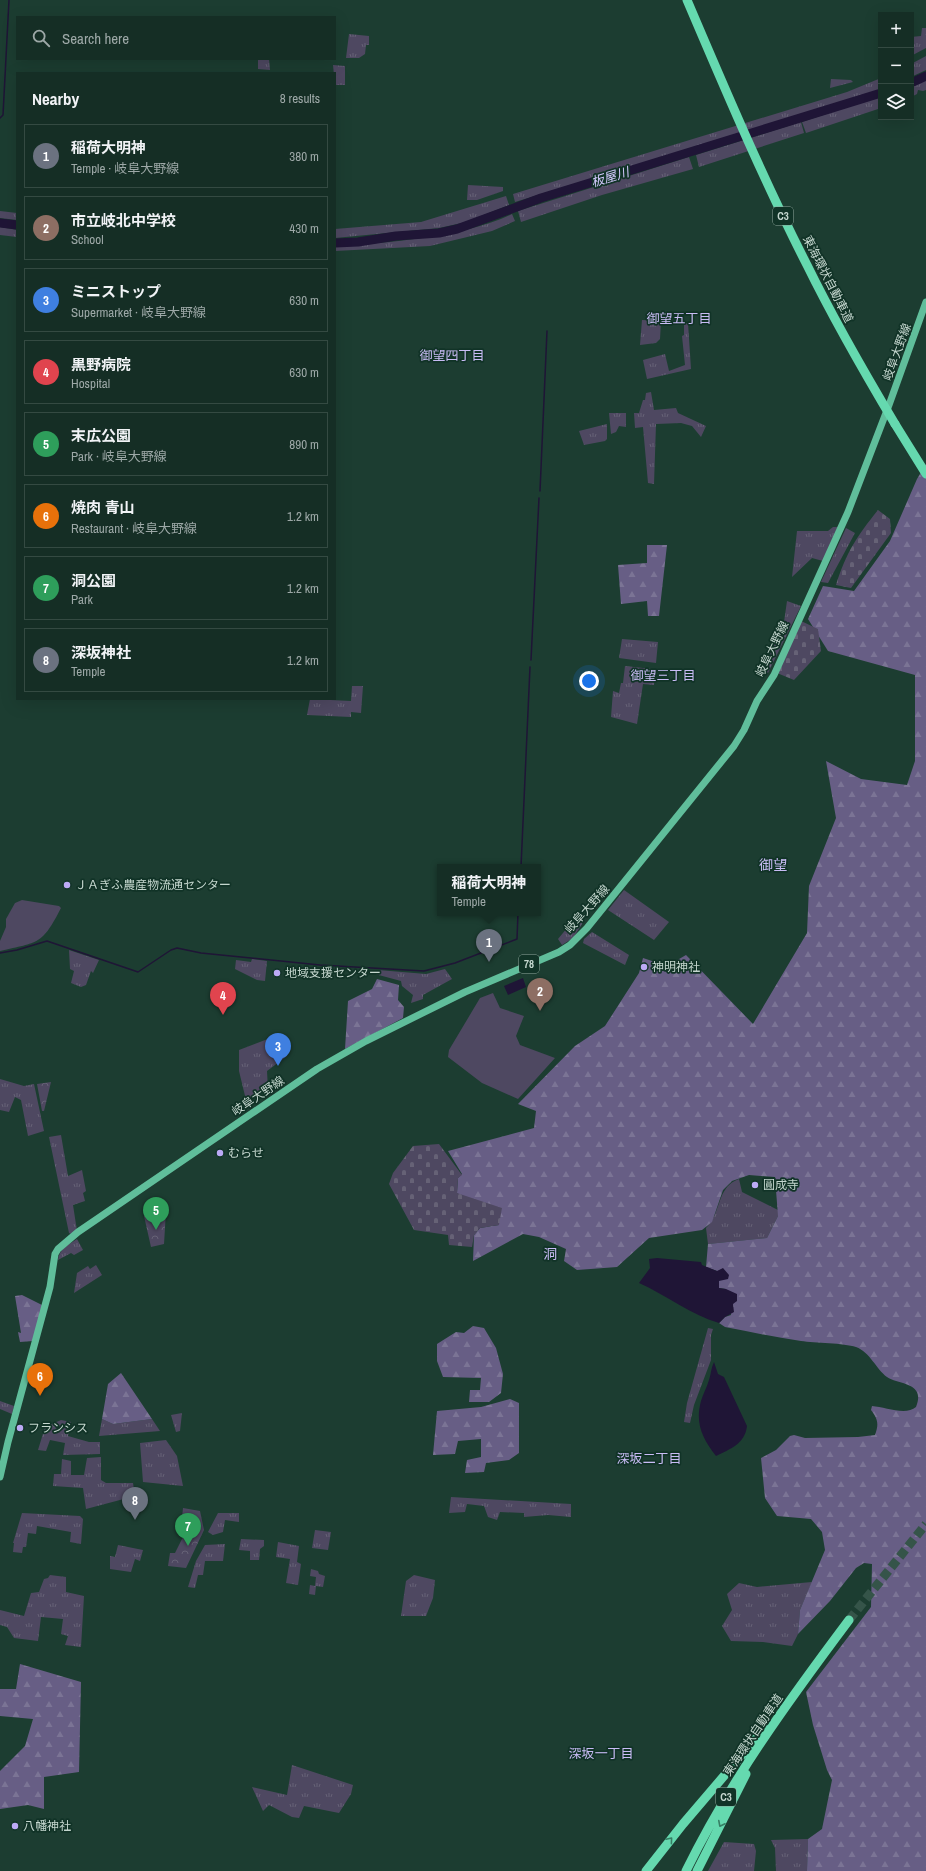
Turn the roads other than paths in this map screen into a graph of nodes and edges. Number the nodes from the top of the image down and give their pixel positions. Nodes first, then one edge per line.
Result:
1 (687, 0) edge
2 (926, 302) edge
3 (926, 474) edge
4 (0, 1477) edge
5 (849, 1620) tunnel mouth
6 (792, 1699) junction
7 (772, 1727) junction
8 (646, 1871) edge
9 (686, 1871) edge
10 (697, 1871) edge

1 - 3 highway, 東海環状自動車道 / C3, bridge
2 - 4 main road, 岐阜大野線 / 78
5 - 6 highway, 東海環状自動車道 / C3
6 - 7 highway, 東海環状自動車道 / C3
8 -> 6 highway
7 - 9 highway, 東海環状自動車道 / C3
7 -> 10 highway

